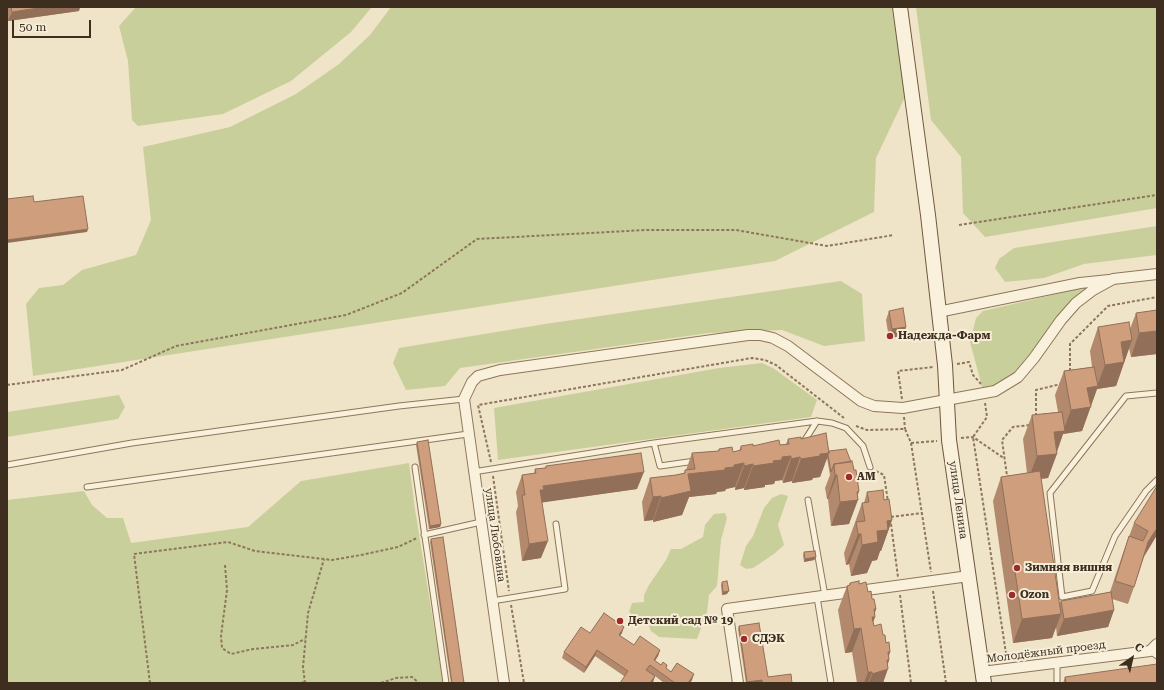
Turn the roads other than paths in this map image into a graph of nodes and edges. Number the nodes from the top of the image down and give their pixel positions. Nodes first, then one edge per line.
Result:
1 (900, 7) edge
2 (1157, 274) edge
3 (1113, 279) junction
4 (938, 314) junction
5 (1157, 393) edge
6 (465, 395) junction
7 (947, 400) junction
8 (818, 421) junction
9 (468, 434) junction
10 (654, 443) junction
11 (799, 448) edge
12 (699, 461) edge
13 (7, 465) edge
14 (415, 467) dead end
15 (870, 467) road end
16 (474, 472) junction
17 (1157, 480) edge
18 (87, 487) dead end
19 (808, 500) dead end
20 (481, 522) junction
21 (556, 524) dead end
22 (424, 535) junction
23 (969, 576) junction
24 (821, 596) junction
25 (492, 601) junction
26 (1155, 651) edge
27 (1057, 664) junction
28 (983, 677) edge
29 (446, 683) edge
30 (504, 683) edge
31 (738, 683) edge
32 (831, 683) edge
33 (1056, 683) edge

1 - 4 main road, улица Ленина
2 - 3 street
3 - 4 street
3 - 7 street
4 - 7 main road, улица Ленина
5 - 17 lane
6 - 7 street
6 - 9 street, улица Любовина
6 - 13 lane
7 - 23 main road, улица Ленина
8 - 10 lane
8 - 11 lane
8 - 15 lane
9 - 16 street, улица Любовина
9 - 18 lane
10 - 12 lane
10 - 16 lane
14 - 22 lane
16 - 20 street, улица Любовина
19 - 24 lane
20 - 22 lane
20 - 25 street, улица Любовина
21 - 25 lane
22 - 29 lane
23 - 24 street
23 - 28 main road, улица Ленина
24 - 31 street
24 - 32 lane
25 - 30 street, улица Любовина
26 - 27 street, Молодёжный проезд
27 - 28 street, Молодёжный проезд
27 - 33 lane

